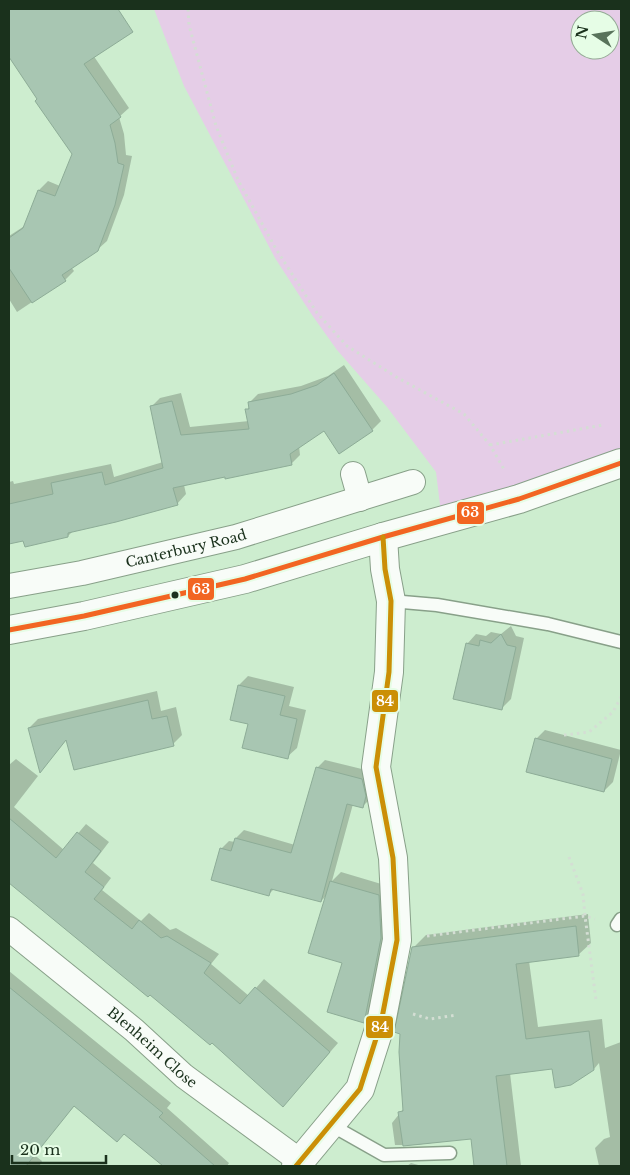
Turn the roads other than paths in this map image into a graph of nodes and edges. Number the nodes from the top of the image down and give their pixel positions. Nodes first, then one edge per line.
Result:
1 (621, 463) edge
2 (353, 474) dead end
3 (413, 482) dead end
4 (360, 499) junction
5 (383, 537) junction
6 (9, 586) edge
7 (391, 601) junction
8 (9, 630) edge
9 (621, 642) edge
10 (9, 929) edge
11 (331, 1125) junction
12 (450, 1153) dead end
13 (298, 1164) edge

1 - 5 street
2 - 4 street
3 - 4 street, Canterbury Road
4 - 6 street, Canterbury Road
5 - 7 street
5 - 8 street
7 - 9 lane
7 - 11 street
10 - 13 street, Blenheim Close
11 - 12 lane
11 - 13 street

